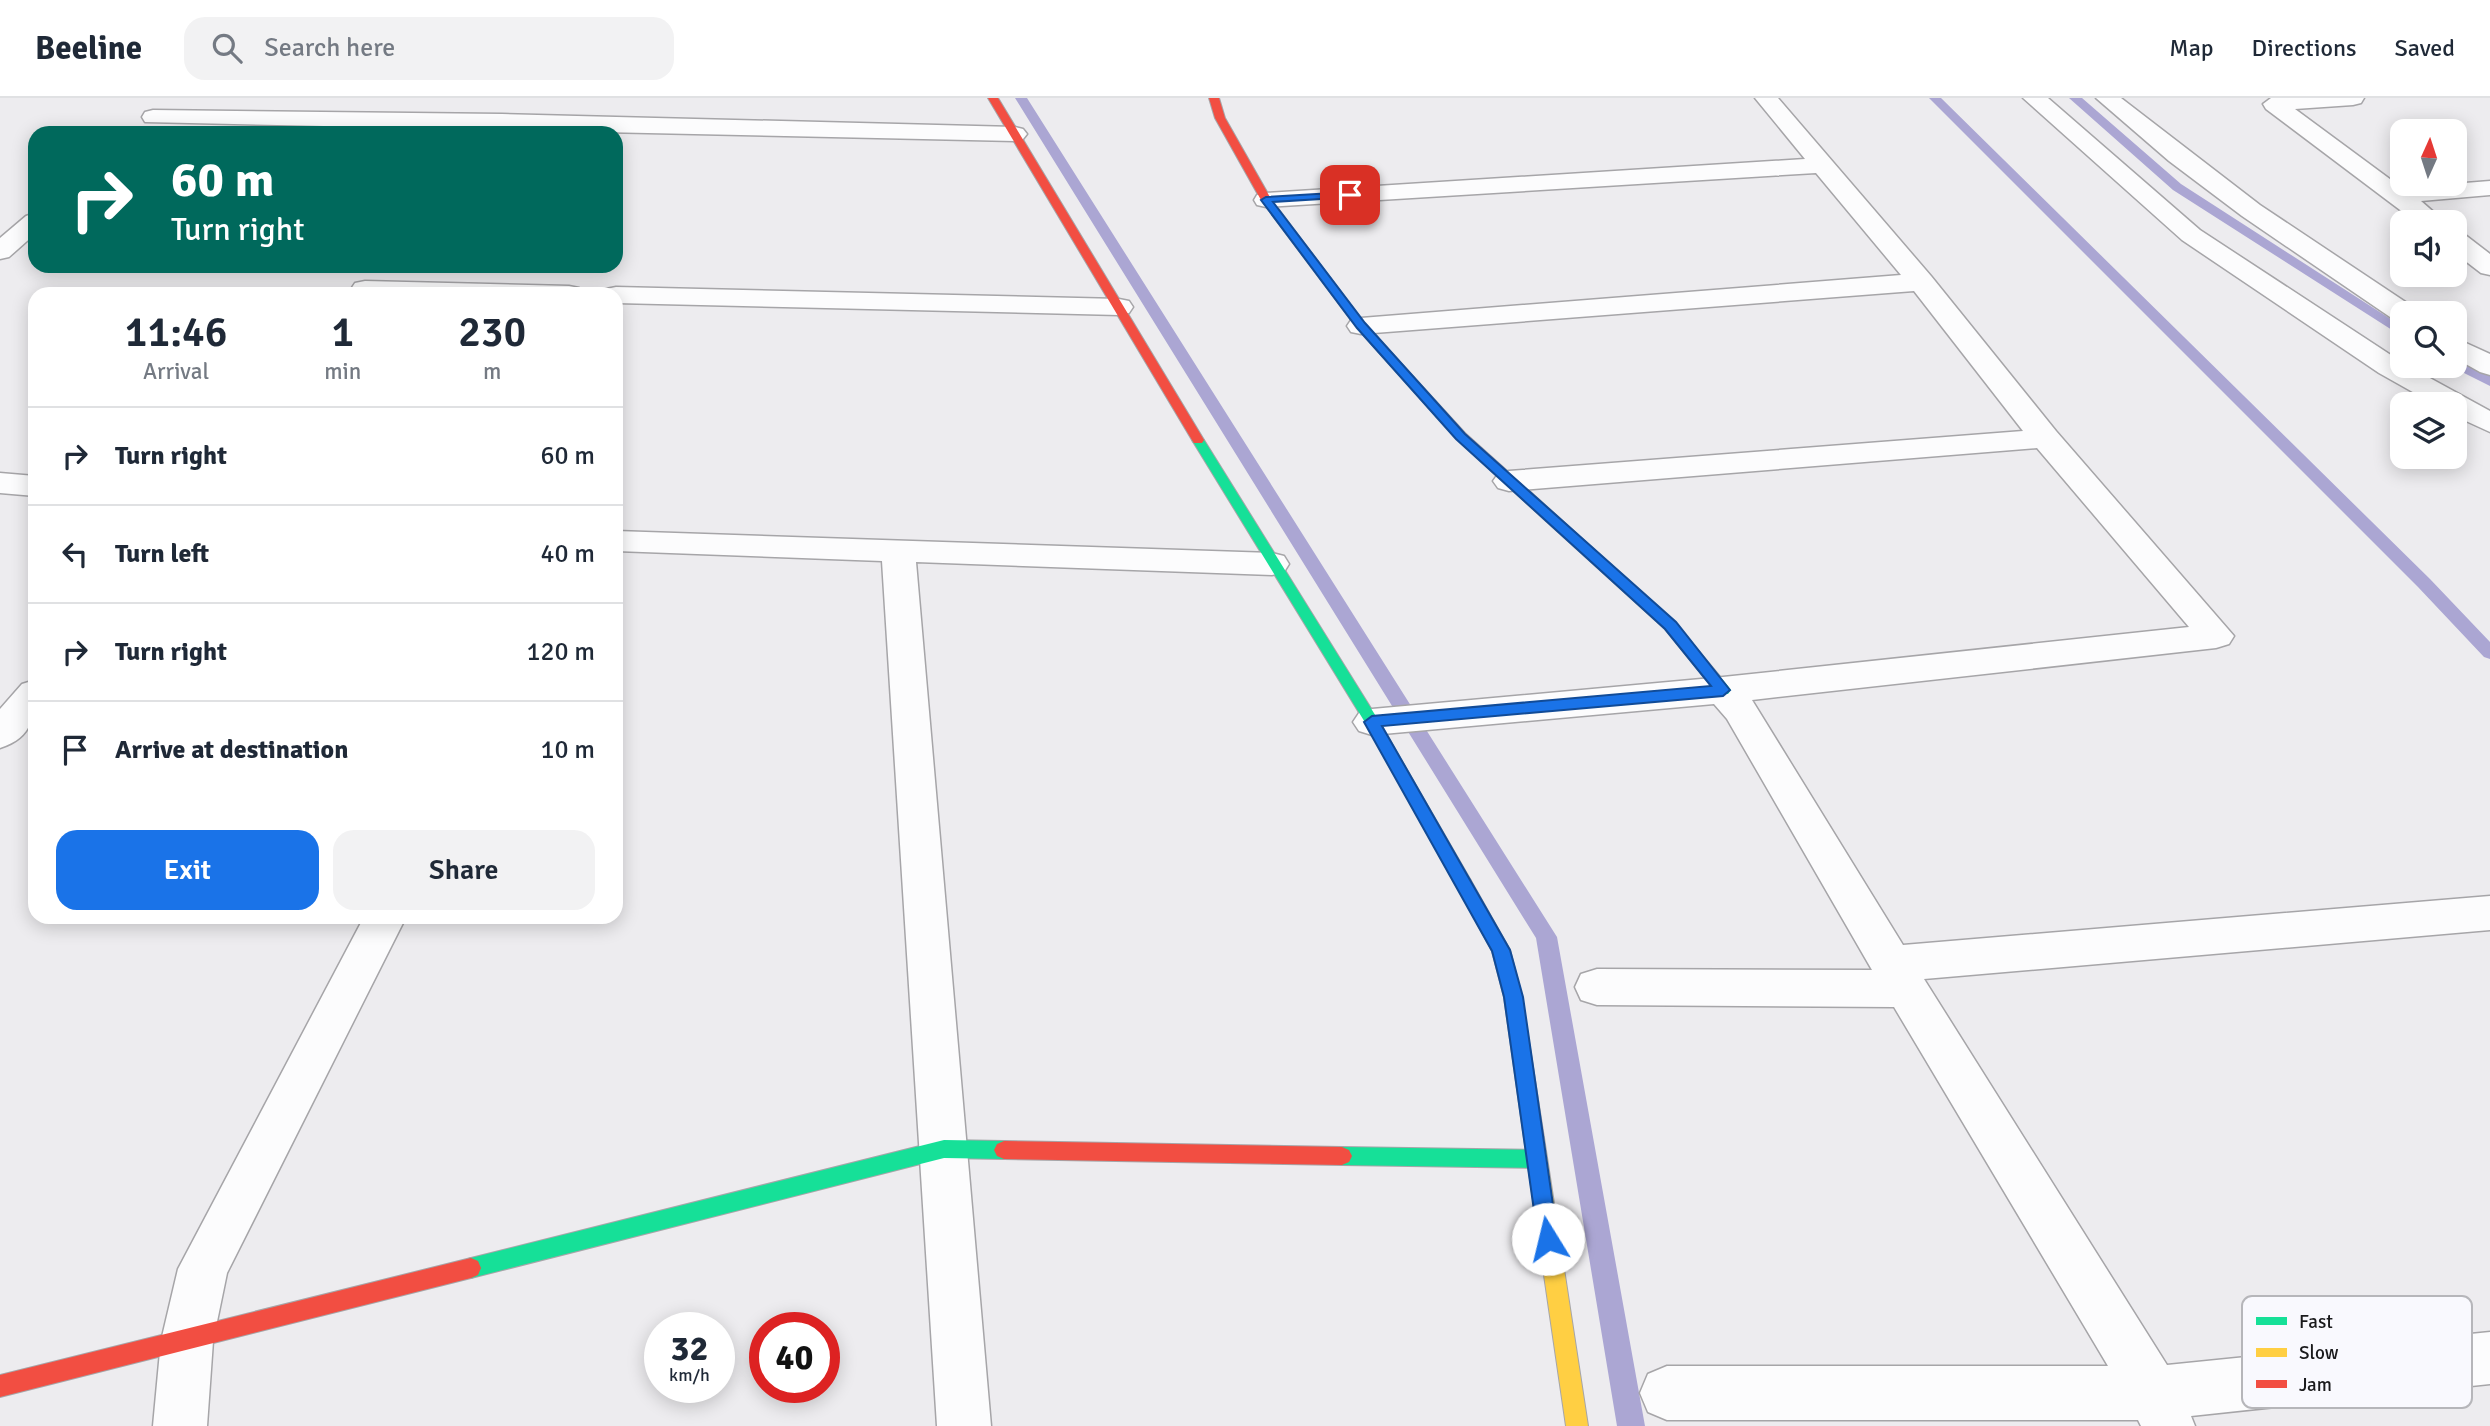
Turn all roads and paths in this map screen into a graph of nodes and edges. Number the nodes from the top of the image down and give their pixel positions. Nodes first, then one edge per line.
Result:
1 (172, 98) edge
2 (993, 98) edge
3 (1214, 98) edge
4 (1766, 98) edge
5 (2034, 98) edge
6 (2107, 98) edge
7 (2353, 98) edge
8 (153, 117) junction
9 (142, 126) edge
10 (463, 126) edge
11 (623, 129) edge
12 (1015, 134) junction
13 (1824, 165) junction
14 (2490, 188) edge
15 (2390, 190) edge
16 (2468, 190) edge
17 (2398, 196) edge
18 (1266, 200) junction
19 (2416, 210) edge
20 (28, 226) edge
21 (2467, 243) edge
22 (2490, 244) edge
23 (2467, 250) edge
24 (0, 251) edge
25 (2490, 267) edge
26 (378, 273) edge
27 (1922, 282) junction
28 (367, 287) edge
29 (623, 295) edge
30 (2390, 304) edge
31 (1119, 307) junction
32 (1361, 326) junction
33 (2467, 353) edge
34 (2490, 366) edge
35 (2490, 423) edge
36 (2045, 438) junction
37 (1509, 481) junction
38 (0, 483) edge
39 (28, 485) edge
40 (623, 541) edge
41 (898, 551) junction
42 (1272, 564) junction
43 (1723, 690) junction
44 (28, 701) edge
45 (1372, 722) junction
46 (0, 734) edge
47 (2490, 913) edge
48 (381, 924) edge
49 (1898, 976) junction
50 (1597, 987) dead end
51 (944, 1149) junction
52 (1536, 1159) junction
53 (187, 1341) junction
54 (2490, 1358) edge
55 (2472, 1361) edge
56 (0, 1385) edge
57 (1667, 1393) dead end
58 (2242, 1397) edge
59 (2161, 1410) edge
60 (180, 1426) edge
61 (964, 1426) edge
62 (1577, 1426) edge

1 - 8 street
2 - 12 street
3 - 18 street
4 - 13 street
5 - 35 street
6 - 30 street
7 - 15 street
8 - 9 street
8 - 10 street
11 - 12 street
12 - 31 street
13 - 18 street
13 - 27 street
14 - 16 street
17 - 19 street
18 - 32 street
20 - 24 street
21 - 22 street
23 - 25 street
26 - 28 street
27 - 32 street
27 - 36 street
29 - 31 street
31 - 42 street
32 - 37 street
33 - 34 street
36 - 37 street
36 - 43 street
37 - 43 street
38 - 39 street
40 - 41 street
41 - 42 street
41 - 51 street
42 - 45 street
43 - 45 street
43 - 49 street
44 - 46 street
45 - 52 street
47 - 49 street
48 - 53 street
49 - 50 street
49 - 59 street
51 - 52 street
51 - 53 street
51 - 61 street
52 - 62 street
53 - 56 street
53 - 60 street
54 - 55 street
57 - 59 street
58 - 59 street

